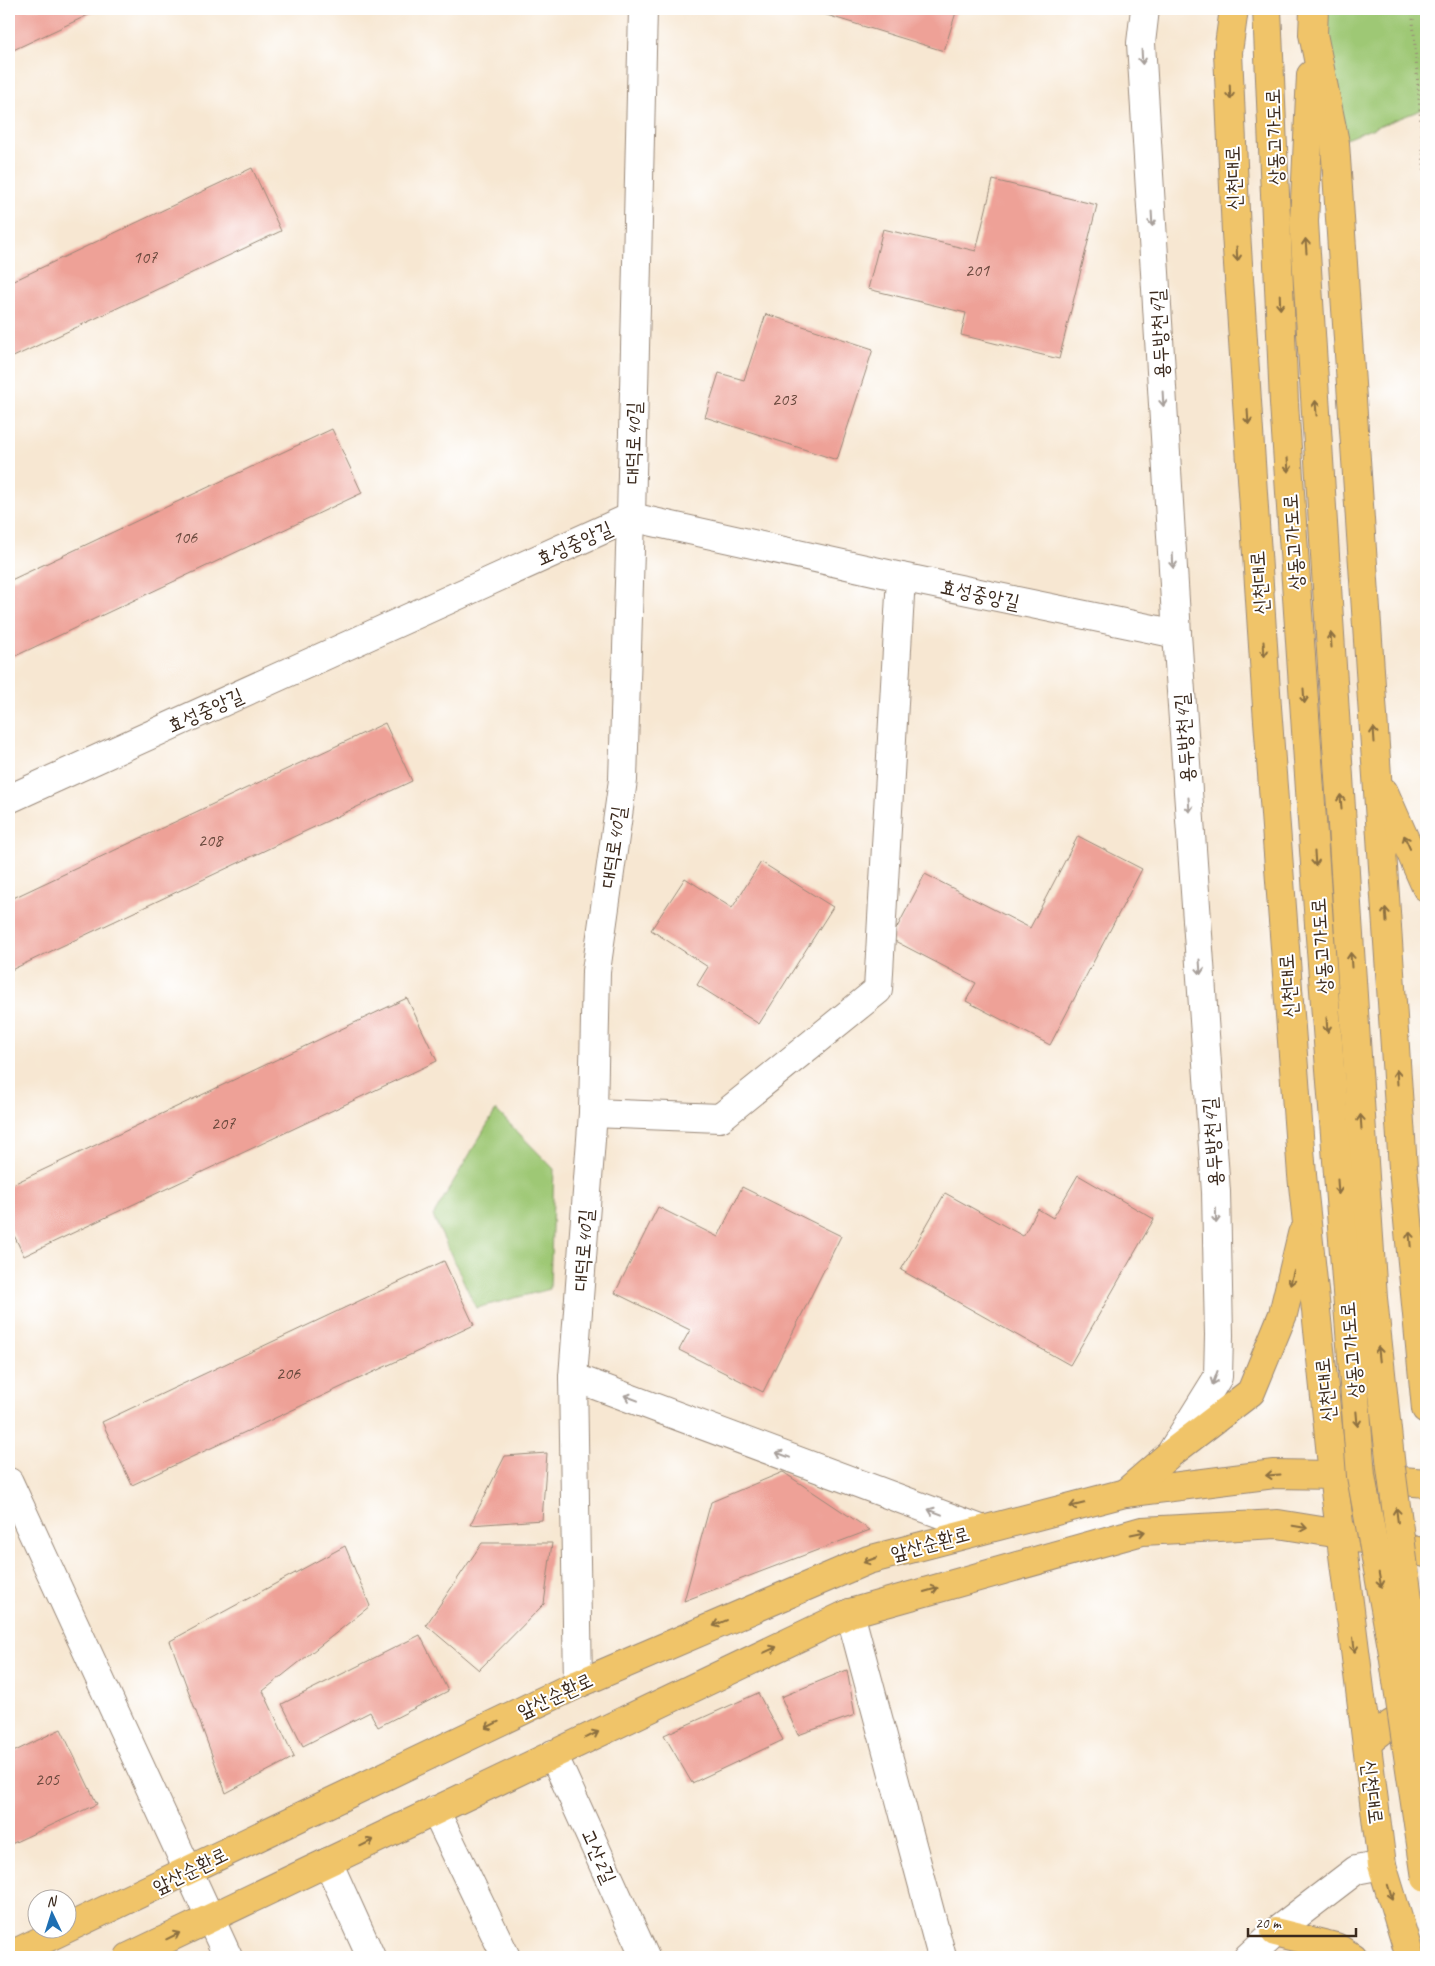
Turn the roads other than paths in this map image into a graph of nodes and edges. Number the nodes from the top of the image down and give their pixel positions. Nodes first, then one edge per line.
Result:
1 (643, 9) edge
2 (1145, 9) edge
3 (1229, 9) edge
4 (1234, 9) edge
5 (1268, 9) edge
6 (1313, 21) edge
7 (1228, 52) junction
8 (632, 517) junction
9 (901, 577) junction
10 (1177, 634) junction
11 (1376, 775) junction
12 (9, 799) edge
13 (1426, 887) edge
14 (593, 1113) junction
15 (1307, 1214) junction
16 (573, 1376) junction
17 (1426, 1409) edge
18 (1170, 1454) junction
19 (1333, 1475) junction
20 (9, 1482) edge
21 (1426, 1483) edge
22 (1125, 1493) junction
23 (981, 1530) junction
24 (1340, 1534) junction
25 (1426, 1553) edge
26 (850, 1612) junction
27 (578, 1684) junction
28 (1426, 1714) edge
29 (1426, 1737) edge
30 (1367, 1743) junction
31 (553, 1754) junction
32 (435, 1810) junction
33 (328, 1862) junction
34 (1382, 1865) junction
35 (188, 1870) junction
36 (1426, 1878) edge
37 (210, 1918) junction
38 (1275, 1932) junction
39 (9, 1956) edge
40 (129, 1957) edge
41 (228, 1957) edge
42 (371, 1957) edge
43 (506, 1957) edge
44 (645, 1957) edge
45 (942, 1957) edge
46 (1248, 1957) edge
47 (1352, 1957) edge
48 (1410, 1957) edge

1 - 8 street, 대덕로40길
2 -> 10 street, 용두방천4길
3 - 7 main road
4 - 7 main road, 신천대로
5 -> 36 main road, 상동고가도로, bridge
11 -> 6 main road
29 -> 6 main road, 상동고가도로, bridge
7 -> 15 main road, 신천대로
8 - 9 street, 효성중앙길
8 - 12 street, 효성중앙길
8 - 14 street, 대덕로40길
9 - 10 street, 효성중앙길
9 - 14 street
10 -> 18 street, 용두방천4길
13 -> 11 main road
17 -> 11 main road
14 - 16 street, 대덕로40길
15 -> 18 main road
15 - 19 main road, 신천대로
23 -> 16 street
16 - 27 street, 대덕로40길
18 - 22 main road
19 - 21 main road, 앞산순환로
19 -> 22 main road, 앞산순환로
19 - 24 main road, 신천대로
20 - 35 street
22 -> 23 main road, 앞산순환로
23 -> 27 main road, 앞산순환로
24 - 25 main road
26 -> 24 main road
24 -> 30 main road, 신천대로
31 -> 26 main road
26 - 45 street
27 -> 35 main road, 앞산순환로
28 - 30 main road
30 - 34 main road, 신천대로
31 - 32 main road
31 - 44 street, 고산2길
33 -> 32 main road
32 - 43 street
33 - 37 main road
33 - 42 street
34 - 38 street
34 -> 48 main road, 신천대로
35 - 37 street
35 - 39 main road, 앞산순환로
40 -> 37 main road
37 - 41 street
38 - 46 street
38 - 47 main road

